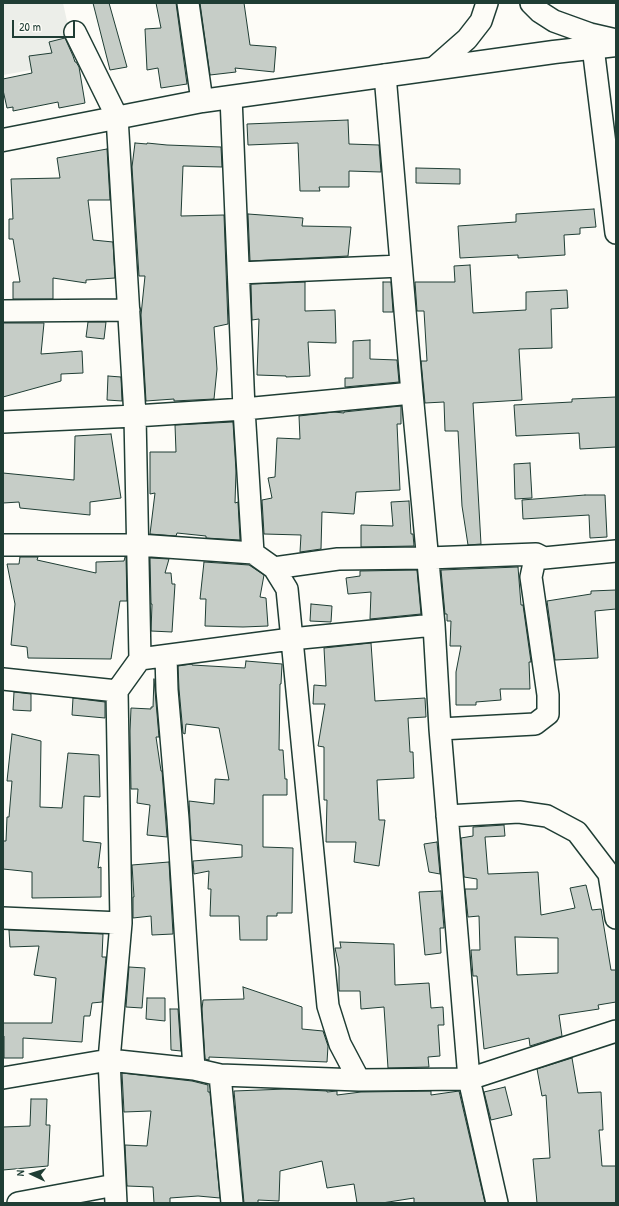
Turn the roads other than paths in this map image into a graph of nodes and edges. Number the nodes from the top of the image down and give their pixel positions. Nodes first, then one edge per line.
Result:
1 (188, 3) edge
2 (487, 3) edge
3 (531, 3) edge
4 (75, 32) dead end
5 (616, 40) edge
6 (616, 45) edge
7 (593, 47) junction
8 (434, 68) junction
9 (385, 75) junction
10 (232, 97) junction
11 (202, 101) junction
12 (117, 117) junction
13 (3, 140) edge
14 (616, 233) edge
15 (401, 266) junction
16 (239, 273) junction
17 (129, 310) junction
18 (3, 311) edge
19 (412, 393) junction
20 (244, 409) junction
21 (135, 416) junction
22 (3, 422) edge
23 (3, 545) edge
24 (138, 545) junction
25 (616, 551) edge
26 (253, 553) junction
27 (536, 554) junction
28 (428, 558) junction
29 (274, 568) junction
30 (434, 625) junction
31 (292, 639) junction
32 (166, 656) junction
33 (140, 659) junction
34 (3, 679) edge
35 (117, 691) junction
36 (440, 729) junction
37 (447, 816) junction
38 (3, 918) edge
39 (616, 918) edge
40 (120, 923) junction
41 (616, 1031) edge
42 (109, 1060) junction
43 (194, 1069) junction
44 (220, 1075) junction
45 (3, 1078) edge
46 (470, 1079) junction
47 (359, 1080) junction
48 (115, 1194) edge
49 (18, 1203) edge
50 (232, 1203) edge
51 (497, 1203) edge

1 - 11 street
2 - 8 street
3 - 5 street
4 - 12 street
6 - 7 main road
7 - 8 main road
7 - 14 street
8 - 9 main road
9 - 10 main road
9 - 15 street
10 - 11 main road
10 - 16 street
11 - 12 main road
12 - 13 main road
12 - 17 street
15 - 16 street
15 - 19 street
16 - 20 street
17 - 18 street
17 - 21 street
19 - 20 street
19 - 28 street
20 - 21 street
20 - 26 street
21 - 22 street
21 - 24 street
23 - 24 street
24 - 26 street
24 - 33 street
25 - 27 street
26 - 29 street
27 - 28 street
27 - 36 street
28 - 29 street
28 - 30 street
29 - 31 street
30 - 31 street
30 - 36 street
31 - 32 street
31 - 47 street
32 - 33 street
32 - 43 street
33 - 35 street
34 - 35 street
35 - 40 street
36 - 37 street
37 - 39 street
37 - 46 street
38 - 40 street
40 - 42 street
41 - 46 street
42 - 43 street
42 - 45 street
42 - 48 street
43 - 44 street
44 - 47 street
44 - 50 street
46 - 47 street
46 - 51 street
48 - 49 street

